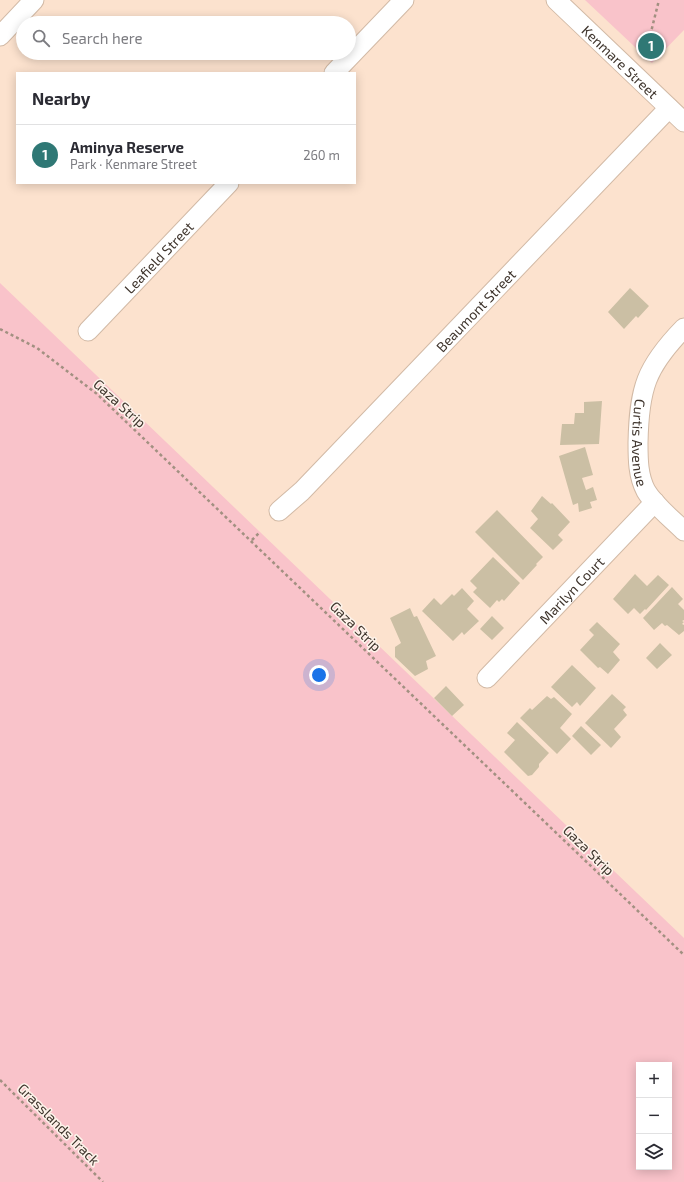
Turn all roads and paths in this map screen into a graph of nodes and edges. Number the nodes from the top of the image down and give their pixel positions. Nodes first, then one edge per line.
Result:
1 (34, 0) edge
2 (404, 0) edge
3 (556, 0) edge
4 (659, 0) edge
5 (19, 16) edge
6 (16, 19) edge
7 (0, 36) edge
8 (356, 50) edge
9 (641, 58) dead end
10 (346, 60) edge
11 (335, 72) edge
12 (669, 108) junction
13 (684, 122) edge
14 (228, 184) edge
15 (684, 328) edge
16 (0, 329) edge
17 (88, 331) dead end
18 (654, 502) junction
19 (279, 511) dead end
20 (684, 530) edge
21 (260, 532) dead end
22 (252, 540) junction
23 (488, 678) dead end
24 (684, 955) edge
25 (0, 1080) edge
26 (103, 1182) edge

1 - 5 street
2 - 8 street
3 - 12 street, Kenmare Street
4 - 9 path
6 - 7 street
10 - 11 street
12 - 13 street, Kenmare Street
12 - 19 street, Beaumont Street
14 - 17 street, Leafield Street
15 - 18 street, Curtis Avenue
16 - 22 path, Gaza Strip
18 - 20 street, Curtis Avenue
18 - 23 street, Marilyn Court
21 - 22 path
22 - 24 path, Gaza Strip
25 - 26 path, Grasslands Track

